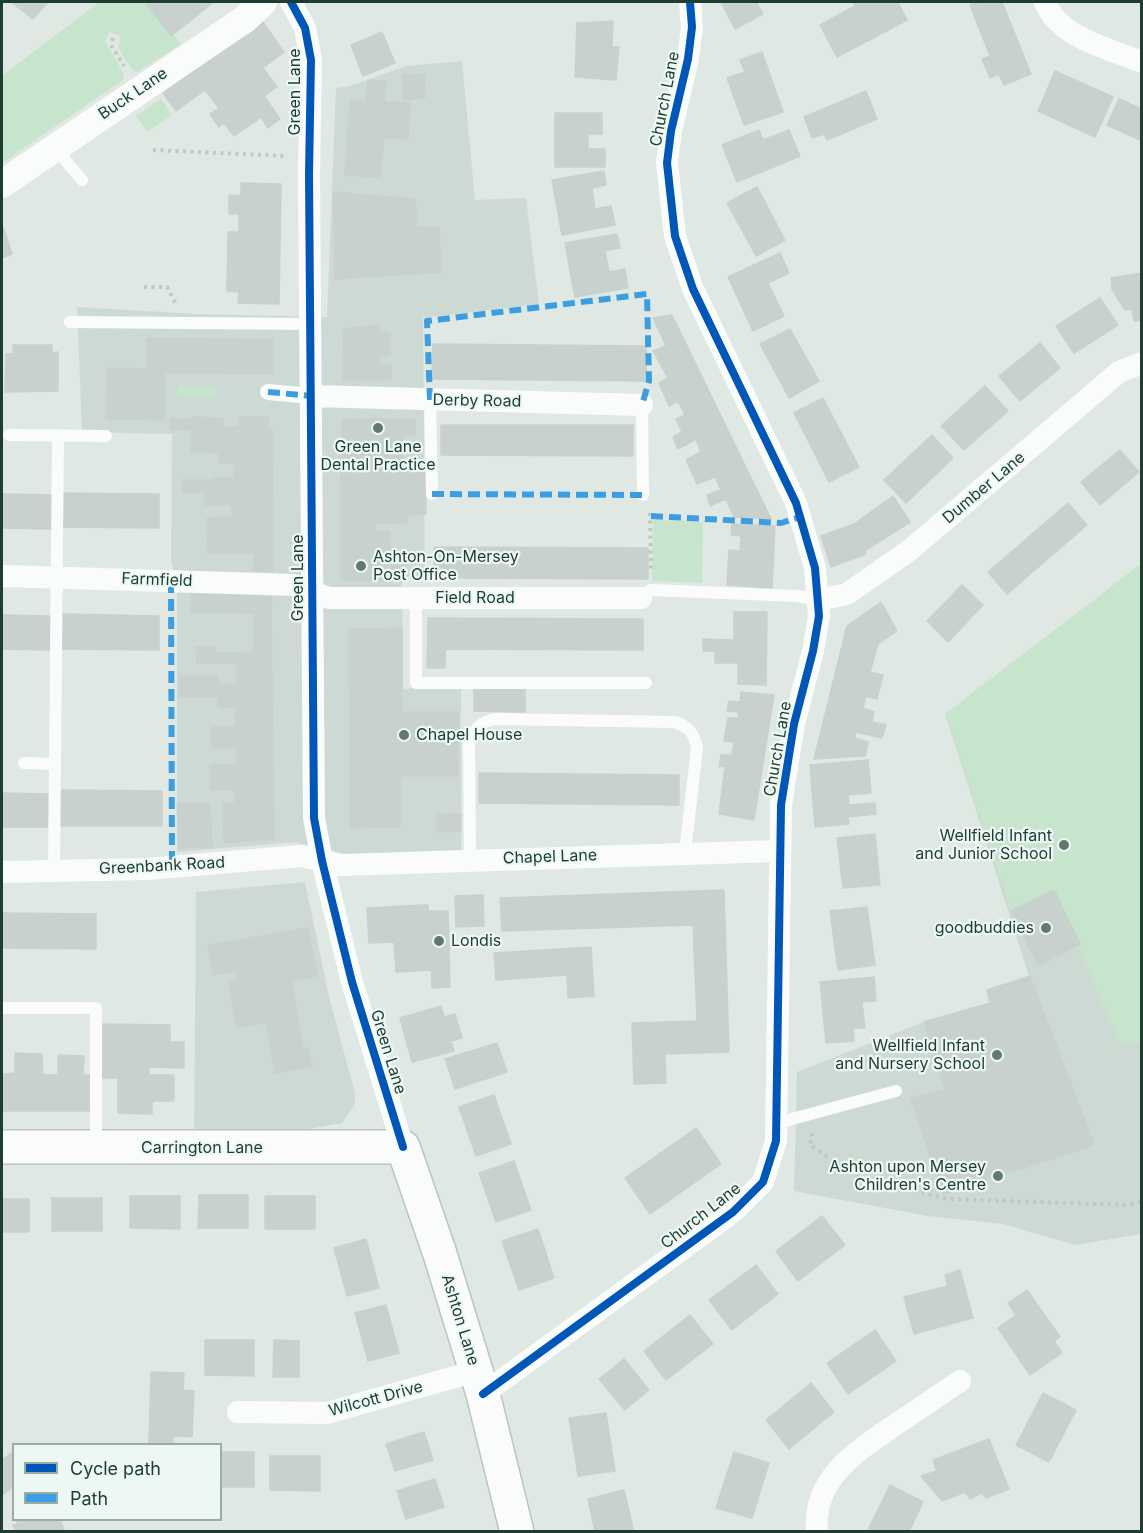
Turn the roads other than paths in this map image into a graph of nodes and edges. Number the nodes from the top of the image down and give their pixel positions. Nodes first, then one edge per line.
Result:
1 (263, 2) edge
2 (291, 2) edge
3 (690, 2) edge
4 (1045, 2) edge
5 (1142, 62) edge
6 (54, 148) junction
7 (82, 180) dead end
8 (2, 184) edge
9 (70, 322) dead end
10 (312, 324) junction
11 (1142, 363) edge
12 (268, 392) dead end
13 (312, 396) junction
14 (430, 400) junction
15 (642, 405) joint
16 (9, 435) dead end
17 (58, 436) junction
18 (106, 436) dead end
19 (432, 494) dead end
20 (643, 495) road end
21 (2, 576) edge
22 (57, 577) junction
23 (311, 591) junction
24 (646, 594) joint
25 (416, 598) junction
26 (819, 600) junction
27 (646, 683) dead end
28 (24, 763) dead end
29 (55, 764) junction
30 (779, 850) junction
31 (685, 852) junction
32 (322, 861) junction
33 (470, 861) junction
34 (54, 871) junction
35 (2, 872) edge
36 (2, 1008) edge
37 (896, 1091) dead end
38 (777, 1123) junction
39 (403, 1147) junction
40 (2, 1148) edge
41 (96, 1148) junction
42 (960, 1381) dead end
43 (479, 1382) junction
44 (238, 1412) dead end
45 (517, 1532) edge
46 (817, 1532) edge

1 - 6 street, Buck Lane
2 - 10 street, Green Lane
3 - 26 street, Church Lane
4 - 5 street
6 - 7 lane
6 - 8 street, Buck Lane
9 - 10 lane
10 - 13 street, Green Lane
11 - 26 street, Dumber Lane
12 - 13 street
13 - 14 street, Derby Road
13 - 23 street, Green Lane
14 - 15 street, Derby Road
14 - 19 lane
15 - 20 lane
16 - 17 lane
17 - 18 lane
17 - 22 lane
21 - 22 street, Farmfield
22 - 23 street, Farmfield
22 - 29 lane
23 - 25 street, Field Road
23 - 32 street, Green Lane
24 - 25 street, Field Road
24 - 26 lane
25 - 27 lane
26 - 30 street, Church Lane
28 - 29 lane
29 - 34 lane
30 - 31 street, Chapel Lane
30 - 38 street, Church Lane
31 - 33 street, Chapel Lane
31 - 33 lane
32 - 33 street, Chapel Lane
32 - 34 street, Greenbank Road
32 - 39 street, Green Lane
34 - 35 street, Greenbank Road
36 - 41 lane
37 - 38 lane
38 - 43 street, Church Lane
39 - 41 main road, Carrington Lane
39 - 43 main road, Ashton Lane
40 - 41 main road, Carrington Lane
42 - 46 street
43 - 44 street, Wilcott Drive
43 - 45 main road, Ashton Lane

